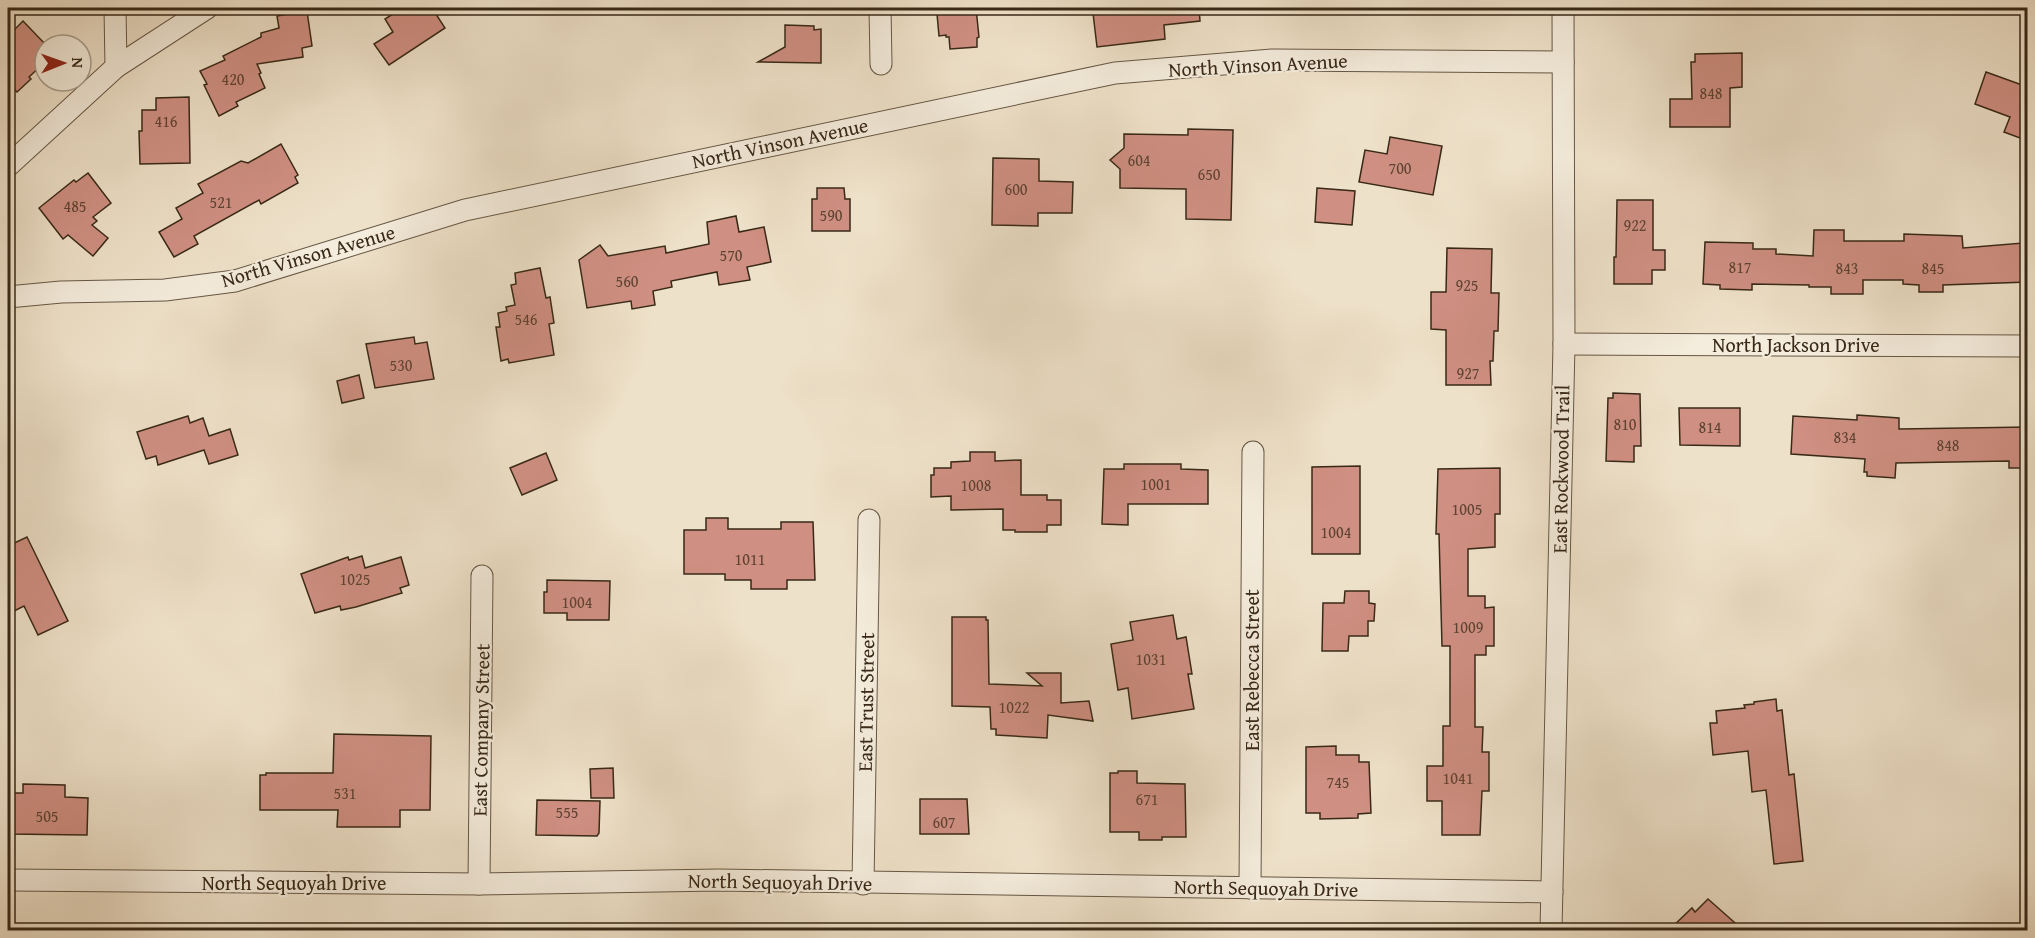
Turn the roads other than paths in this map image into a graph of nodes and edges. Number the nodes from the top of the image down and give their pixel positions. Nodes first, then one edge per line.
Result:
1 (115, 8) edge
2 (207, 8) edge
3 (880, 8) edge
4 (1563, 8) edge
5 (1563, 62) junction
6 (881, 64) dead end
7 (116, 67) junction
8 (8, 166) edge
9 (8, 297) edge
10 (1564, 344) junction
11 (2028, 346) edge
12 (1253, 452) dead end
13 (868, 520) dead end
14 (482, 576) dead end
15 (8, 880) edge
16 (479, 884) junction
17 (863, 884) junction
18 (1250, 888) junction
19 (1552, 892) junction
20 (1551, 930) edge

1 - 7 street
2 - 7 street
3 - 6 street
4 - 5 street, East Rockwood Trail
5 - 9 street, North Vinson Avenue
5 - 10 street, East Rockwood Trail
7 - 8 street
10 - 11 street, North Jackson Drive
10 - 19 street, East Rockwood Trail
12 - 18 street, East Rebecca Street
13 - 17 street, East Trust Street
14 - 16 street, East Company Street
15 - 16 street, North Sequoyah Drive
16 - 17 street, North Sequoyah Drive
17 - 18 street, North Sequoyah Drive
18 - 19 street, North Sequoyah Drive
19 - 20 street, East Rockwood Trail

